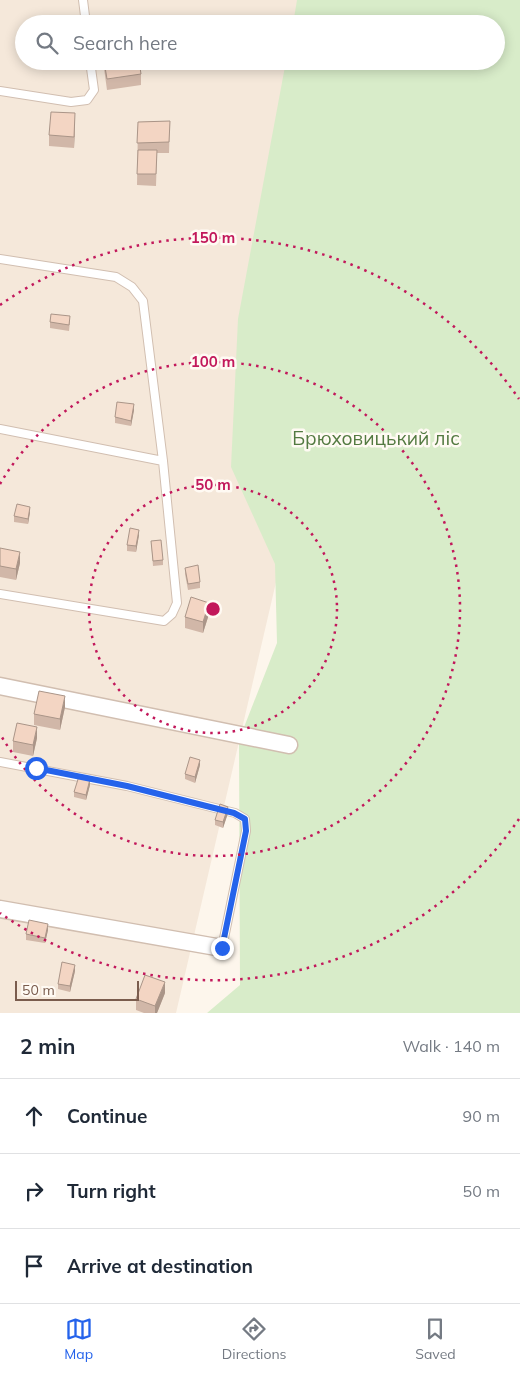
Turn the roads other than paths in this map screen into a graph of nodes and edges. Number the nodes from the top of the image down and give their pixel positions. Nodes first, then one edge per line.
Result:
1 (83, 0) edge
2 (85, 15) edge
3 (91, 70) edge
4 (0, 92) edge
5 (0, 259) edge
6 (0, 429) edge
7 (163, 461) junction
8 (0, 594) edge
9 (0, 686) edge
10 (289, 746) dead end
11 (0, 762) edge
12 (0, 909) edge
13 (222, 948) joint

1 - 2 lane
3 - 4 lane
5 - 7 lane
6 - 7 lane
7 - 8 lane
9 - 10 street
11 - 13 lane
12 - 13 street

